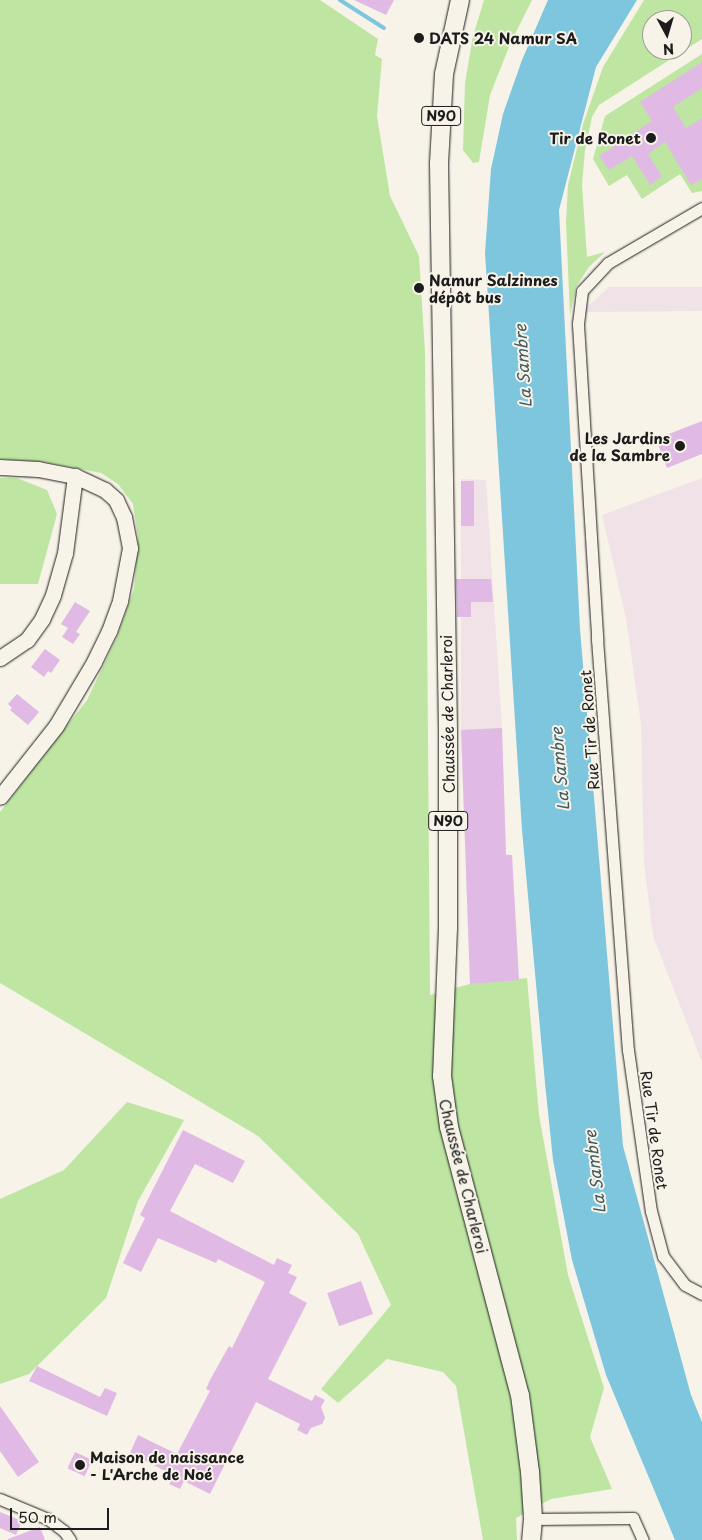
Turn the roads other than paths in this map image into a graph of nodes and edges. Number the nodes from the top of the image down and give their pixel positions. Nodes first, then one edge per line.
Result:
1 (460, 0) edge
2 (702, 208) edge
3 (0, 467) edge
4 (75, 476) junction
5 (0, 658) edge
6 (0, 797) edge
7 (702, 1294) edge
8 (0, 1499) edge
9 (533, 1519) junction
10 (70, 1540) edge
11 (531, 1540) edge
12 (643, 1540) edge

1 - 9 main road, Chaussée de Charleroi / N90
2 - 7 street, Rue Tir de Ronet
3 - 4 main road
4 - 5 main road
4 - 6 main road
8 - 10 street
9 - 11 main road, Chaussée de Charleroi / N90
9 - 12 street

